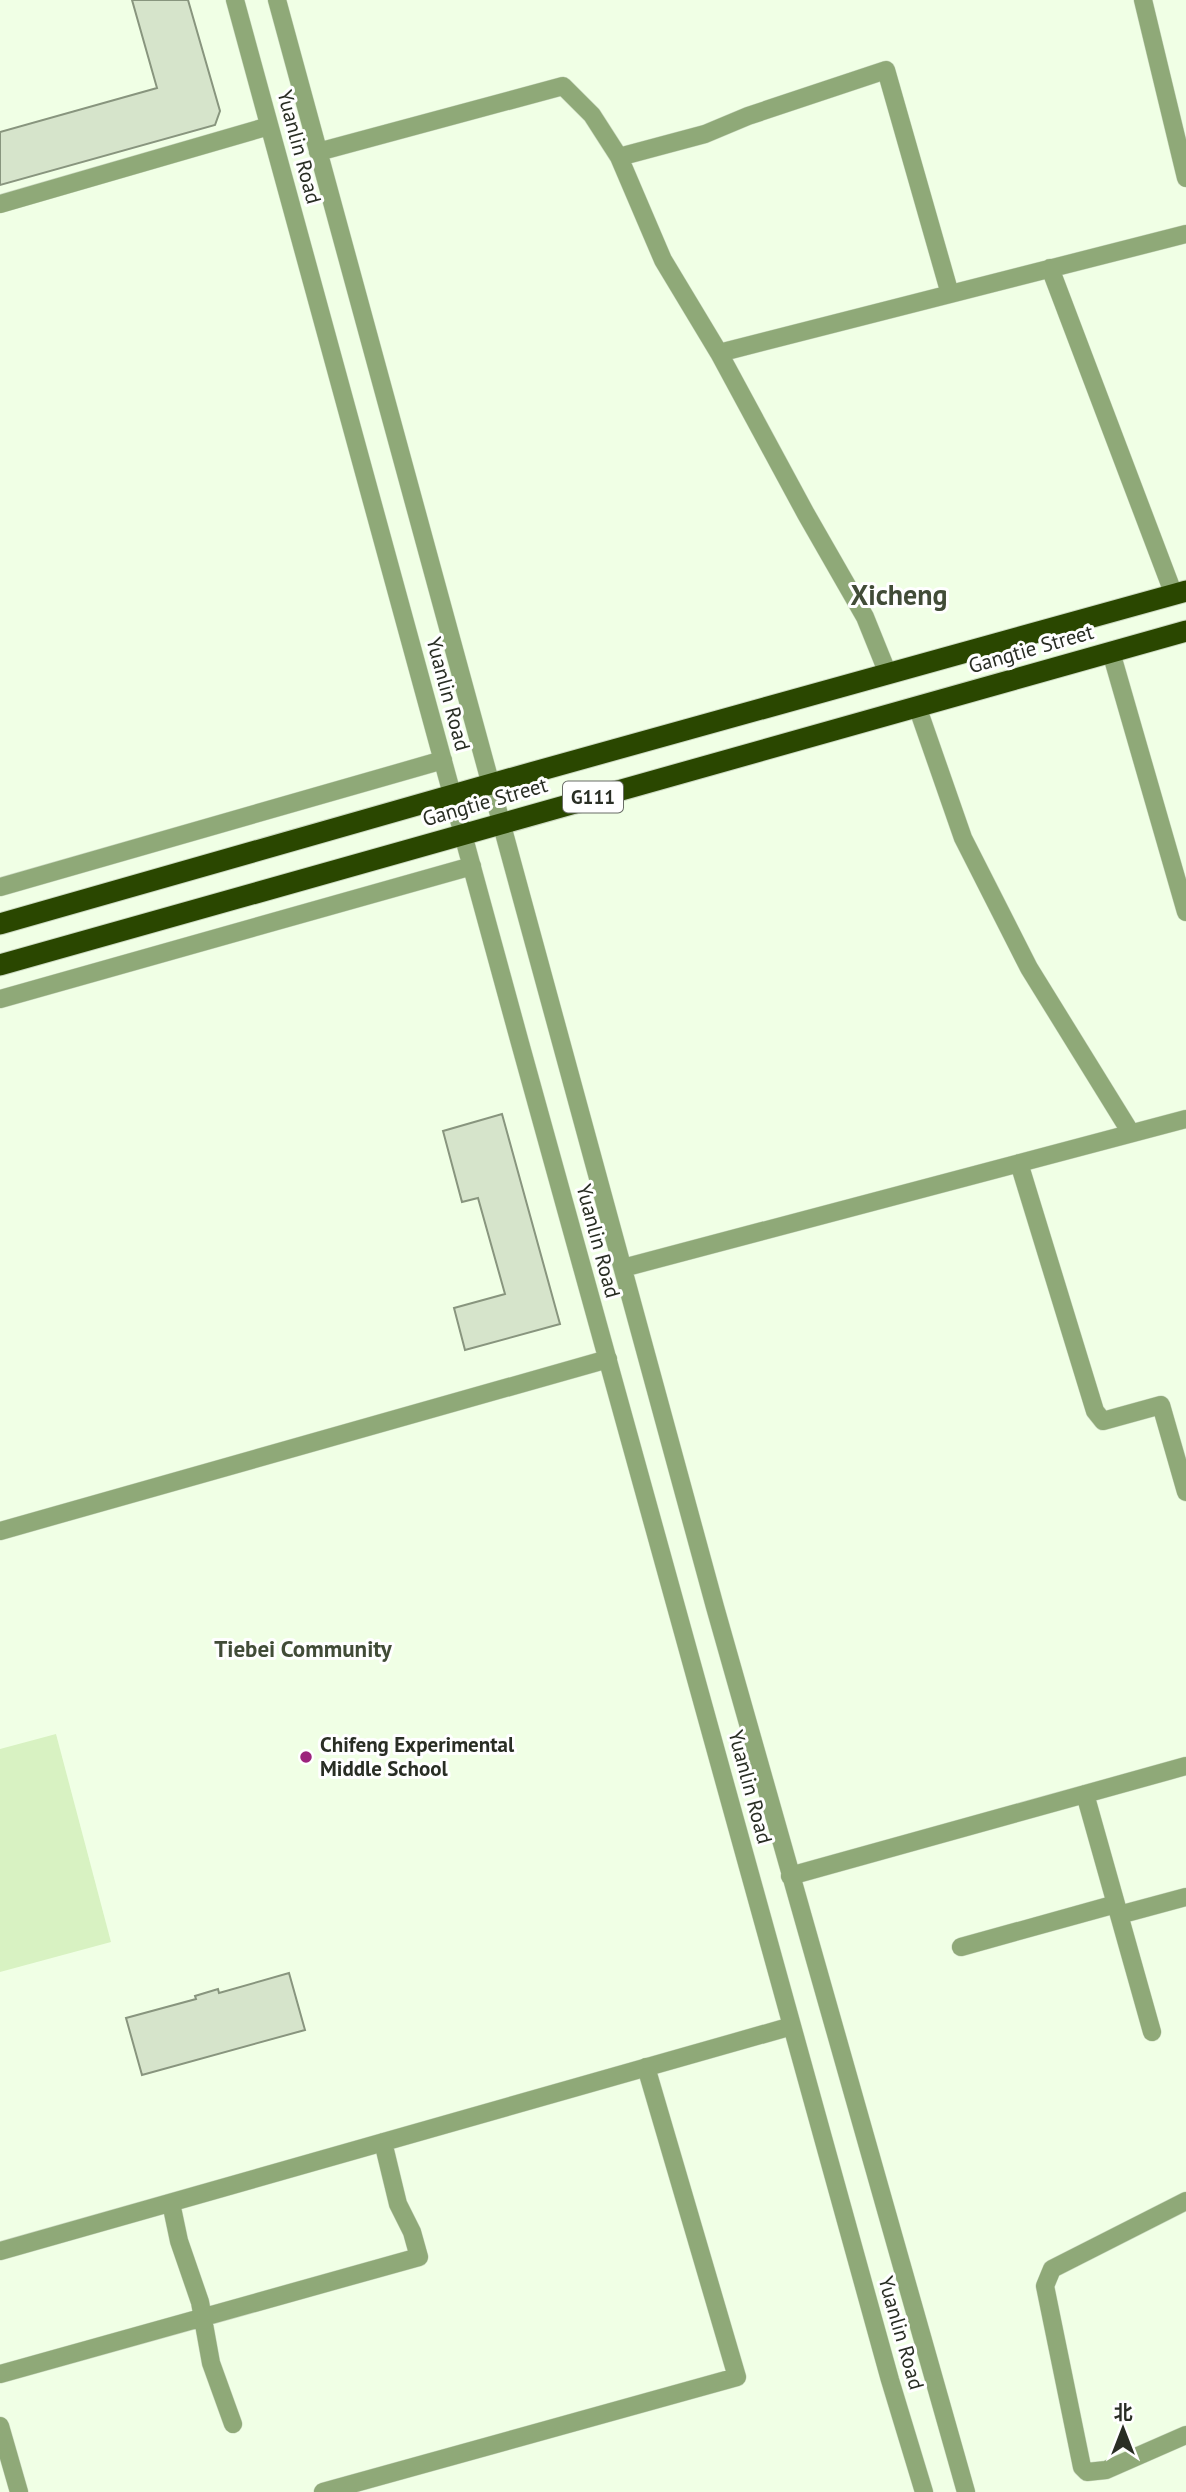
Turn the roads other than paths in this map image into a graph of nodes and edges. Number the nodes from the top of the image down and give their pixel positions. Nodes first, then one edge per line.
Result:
1 (235, 0) edge
2 (277, 0) edge
3 (1143, 0) edge
4 (269, 126) junction
5 (318, 152) junction
6 (620, 158) junction
7 (1186, 178) edge
8 (0, 204) edge
9 (1186, 234) edge
10 (1050, 268) junction
11 (950, 294) junction
12 (719, 353) junction
13 (1180, 593) edge
14 (1186, 631) edge
15 (1111, 652) junction
16 (888, 674) junction
17 (917, 706) junction
18 (443, 760) junction
19 (491, 784) junction
20 (452, 795) junction
21 (502, 823) junction
22 (463, 834) junction
23 (472, 866) junction
24 (0, 887) edge
25 (1186, 912) edge
26 (0, 924) edge
27 (0, 965) edge
28 (0, 999) edge
29 (1186, 1119) edge
30 (1130, 1133) junction
31 (1019, 1163) junction
32 (623, 1268) junction
33 (608, 1359) junction
34 (1186, 1492) edge
35 (0, 1531) edge
36 (1186, 1766) edge
37 (1086, 1794) junction
38 (790, 1876) junction
39 (1186, 1897) edge
40 (1118, 1910) junction
41 (961, 1947) dead end
42 (792, 2026) junction
43 (1152, 2032) dead end
44 (646, 2067) junction
45 (383, 2142) junction
46 (1186, 2201) edge
47 (171, 2203) junction
48 (0, 2251) edge
49 (203, 2317) junction
50 (0, 2374) edge
51 (233, 2424) dead end
52 (0, 2426) edge
53 (1186, 2435) edge
54 (19, 2492) edge
55 (323, 2492) edge
56 (924, 2492) edge
57 (966, 2492) edge

1 - 4 street, Yuanlin Road
2 - 5 street, Yuanlin Road
3 - 7 street
4 - 8 street
4 - 18 street, Yuanlin Road
5 - 6 street
5 - 19 street, Yuanlin Road
6 - 11 street
6 - 12 street
9 - 10 street
10 - 11 street
10 - 13 street
11 - 12 street
12 - 16 street
13 - 16 highway, Gangtie Street
14 - 15 highway, Gangtie Street / G111
15 - 17 highway, Gangtie Street / G111
15 - 25 street
16 - 19 highway, Gangtie Street
17 - 21 highway, Gangtie Street / G111
17 - 30 street
18 - 20 street, Yuanlin Road
18 - 24 street
19 - 20 highway, Gangtie Street
19 - 21 street, Yuanlin Road
20 - 22 street, Yuanlin Road
20 - 26 highway, Gangtie Street
21 - 22 highway, Gangtie Street / G111
21 - 32 street, Yuanlin Road
22 - 23 street, Yuanlin Road
22 - 27 highway, Gangtie Street / G111
23 - 28 street
23 - 33 street, Yuanlin Road
29 - 30 street
30 - 31 street
31 - 32 street
31 - 34 street
32 - 38 street, Yuanlin Road
33 - 35 street
33 - 42 street, Yuanlin Road
36 - 37 street
37 - 38 street
37 - 40 street
38 - 57 street, Yuanlin Road
39 - 40 street
40 - 41 street
40 - 43 street
42 - 44 street
42 - 56 street, Yuanlin Road
44 - 45 street
44 - 55 street
45 - 47 street
45 - 49 street
46 - 53 street
47 - 48 street
47 - 49 street
49 - 50 street
49 - 51 street
52 - 54 street

